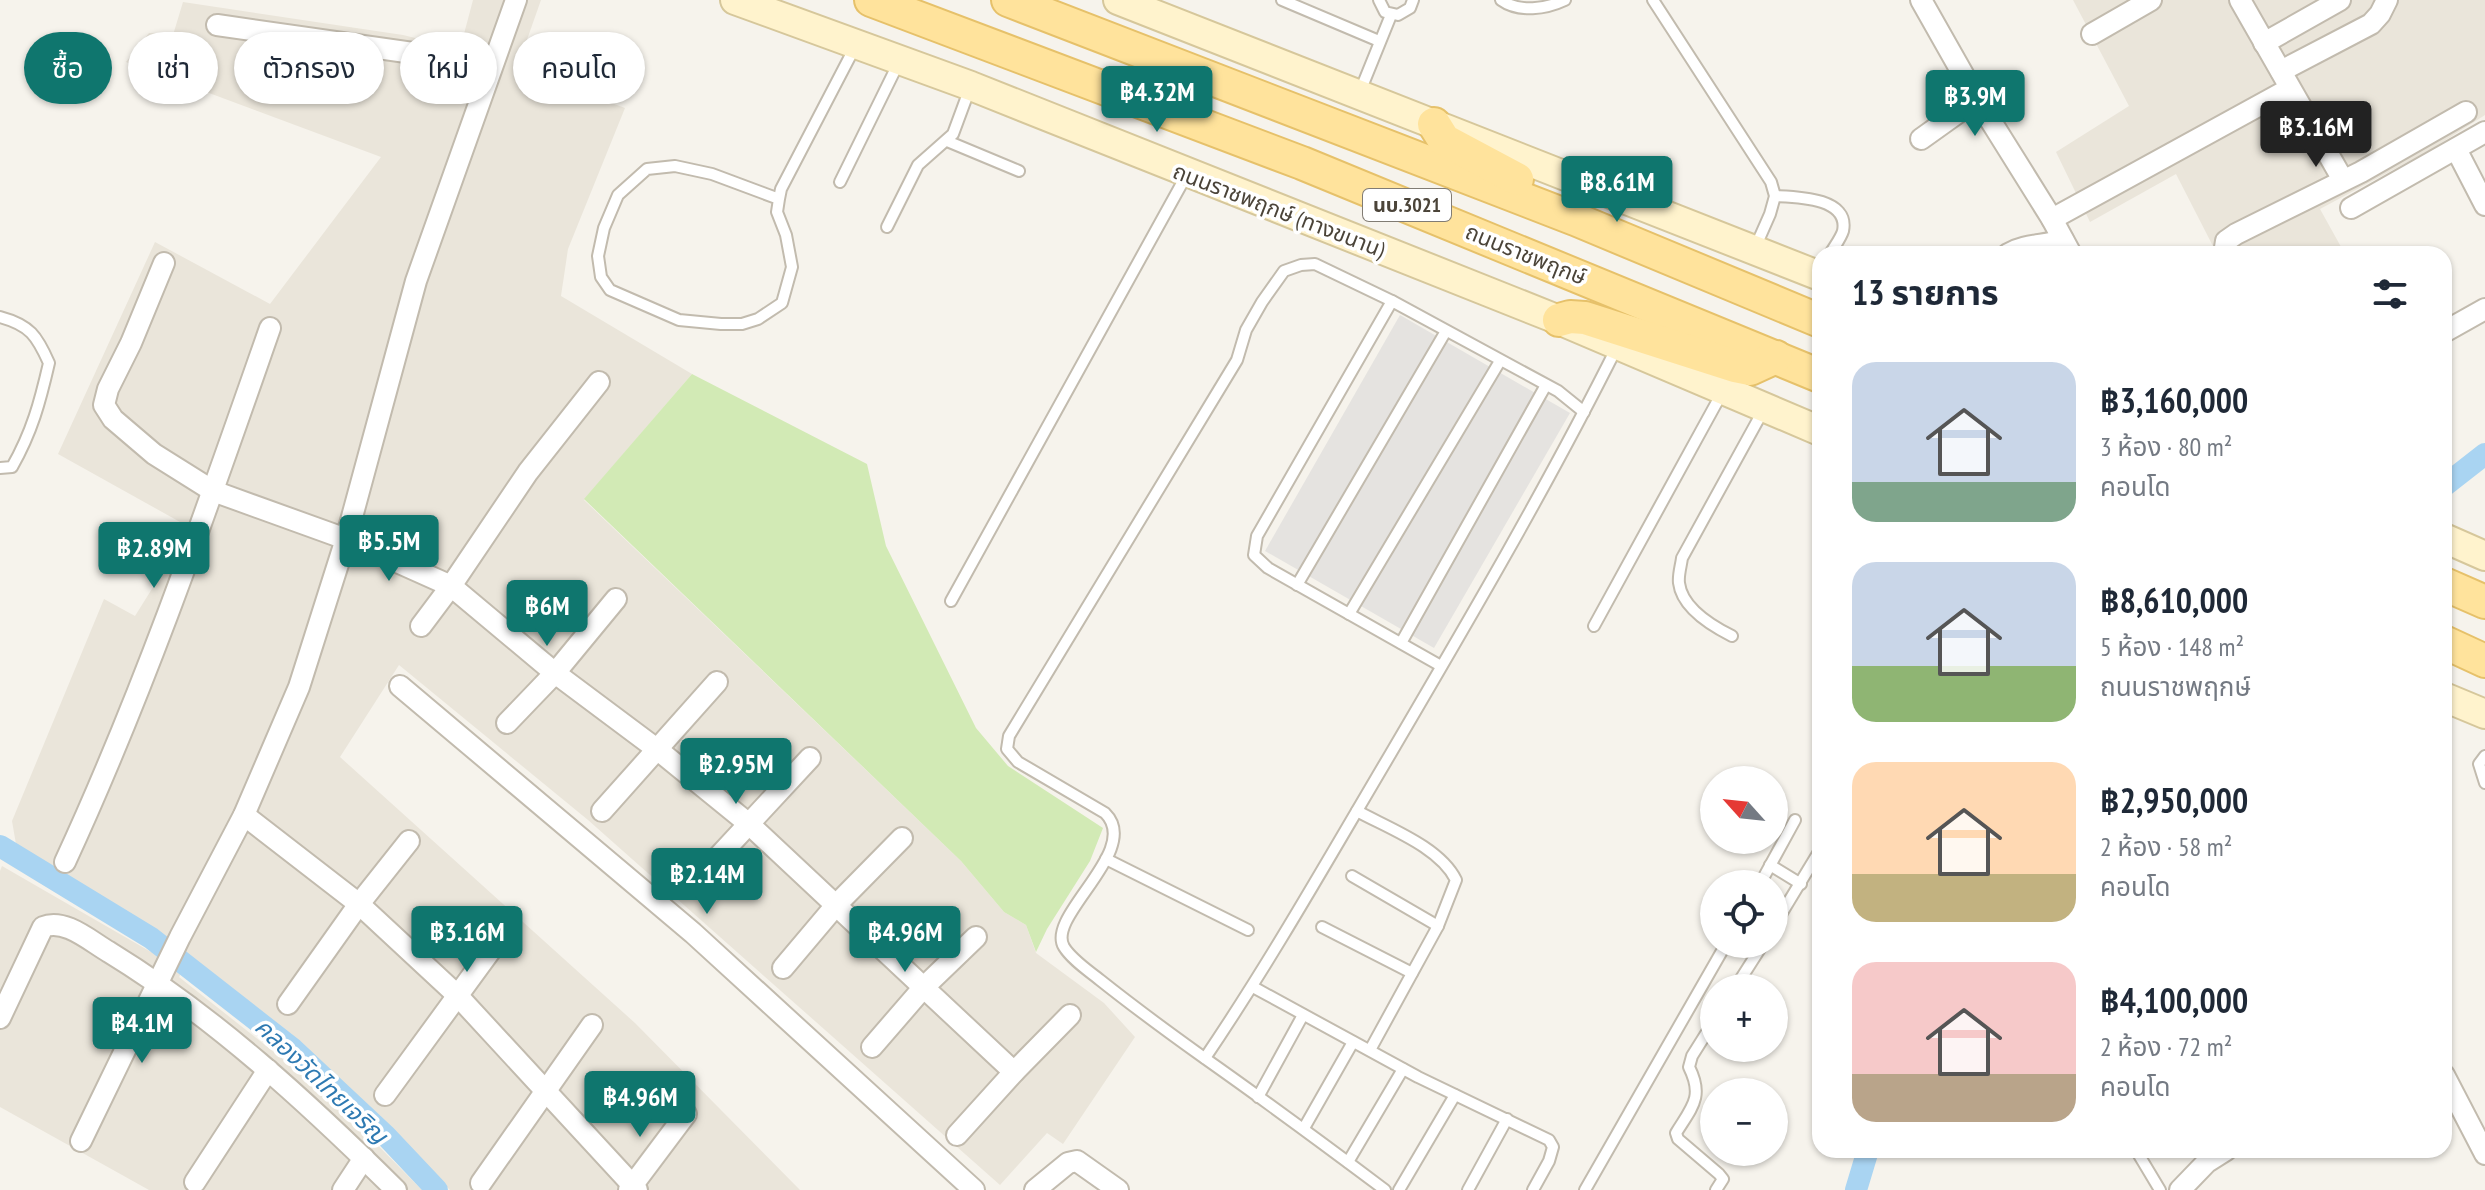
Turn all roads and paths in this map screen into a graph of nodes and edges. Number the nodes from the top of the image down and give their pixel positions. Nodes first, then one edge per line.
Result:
1 (516, 0) edge
2 (735, 0) edge
3 (871, 0) edge
4 (1008, 0) edge
5 (1118, 0) edge
6 (1282, 0) edge
7 (1379, 0) edge
8 (1413, 0) edge
9 (1501, 0) edge
10 (1565, 0) edge
11 (1653, 0) edge
12 (1921, 0) edge
13 (2151, 0) edge
14 (2240, 0) edge
15 (2340, 0) edge
16 (2387, 0) edge
17 (1391, 15) junction
18 (217, 25) dead end
19 (2092, 34) dead end
20 (1379, 41) junction
21 (2264, 43) junction
22 (856, 44) junction
23 (400, 51) edge
24 (497, 52) edge
25 (900, 61) junction
26 (2285, 80) junction
27 (971, 86) junction
28 (1359, 96) junction
29 (1977, 99) junction
30 (479, 104) edge
31 (2466, 112) dead end
32 (1434, 124) junction
33 (2485, 132) edge
34 (1921, 139) dead end
35 (947, 141) junction
36 (2456, 149) junction
37 (1019, 171) dead end
38 (1187, 174) junction
39 (2343, 180) junction
40 (840, 182) dead end
41 (1775, 196) junction
42 (779, 199) junction
43 (2485, 205) edge
44 (2351, 208) dead end
45 (1575, 219) junction
46 (2052, 219) junction
47 (887, 227) dead end
48 (1835, 246) edge
49 (2036, 246) edge
50 (2058, 246) edge
51 (2066, 246) edge
52 (2225, 246) edge
53 (1754, 250) junction
54 (164, 263) dead end
55 (1812, 266) edge
56 (1392, 301) junction
57 (2485, 309) edge
58 (0, 317) edge
59 (1812, 318) edge
60 (1559, 320) junction
61 (270, 328) dead end
62 (2452, 328) edge
63 (1446, 331) junction
64 (1618, 345) junction
65 (1776, 357) junction
66 (1500, 361) junction
67 (1812, 373) edge
68 (599, 382) dead end
69 (1546, 385) junction
70 (1724, 389) junction
71 (1765, 407) junction
72 (1584, 412) junction
73 (1812, 428) edge
74 (0, 468) edge
75 (213, 491) junction
76 (346, 539) junction
77 (2452, 542) edge
78 (2485, 556) edge
79 (1297, 585) junction
80 (451, 586) junction
81 (2452, 588) edge
82 (616, 599) dead end
83 (951, 601) dead end
84 (2485, 602) edge
85 (1349, 614) junction
86 (421, 626) dead end
87 (1594, 626) dead end
88 (1732, 636) dead end
89 (1401, 643) junction
90 (2452, 646) edge
91 (2485, 661) edge
92 (1441, 666) junction
93 (555, 673) junction
94 (717, 682) dead end
95 (400, 686) dead end
96 (2452, 700) edge
97 (2485, 714) edge
98 (507, 723) dead end
99 (658, 750) junction
100 (2485, 756) edge
101 (810, 758) dead end
102 (2485, 783) edge
103 (602, 811) dead end
104 (1357, 811) junction
105 (244, 815) junction
106 (1795, 820) dead end
107 (749, 824) junction
108 (902, 838) dead end
109 (409, 841) dead end
110 (1106, 859) junction
111 (65, 862) dead end
112 (1812, 864) edge
113 (1770, 865) junction
114 (1767, 870) edge
115 (1352, 876) dead end
116 (693, 884) dead end
117 (1801, 884) junction
118 (359, 904) junction
119 (837, 904) junction
120 (1788, 904) edge
121 (1438, 926) junction
122 (1322, 927) dead end
123 (507, 928) dead end
124 (1248, 930) dead end
125 (976, 937) dead end
126 (1718, 958) edge
127 (783, 968) dead end
128 (1412, 973) junction
129 (161, 976) junction
130 (1253, 987) junction
131 (923, 988) junction
132 (457, 995) junction
133 (288, 1004) dead end
134 (1070, 1015) dead end
135 (1303, 1015) junction
136 (0, 1018) edge
137 (592, 1025) dead end
138 (1353, 1042) junction
139 (1700, 1043) edge
140 (872, 1047) dead end
141 (1370, 1050) junction
142 (1205, 1058) junction
143 (1403, 1069) junction
144 (268, 1070) junction
145 (1014, 1072) junction
146 (546, 1090) junction
147 (2452, 1090) edge
148 (385, 1095) dead end
149 (1455, 1095) junction
150 (1258, 1097) junction
151 (686, 1114) dead end
152 (1507, 1119) junction
153 (1304, 1128) junction
154 (957, 1135) dead end
155 (81, 1141) dead end
156 (2485, 1154) edge
157 (364, 1158) junction
158 (2141, 1158) edge
159 (2213, 1158) edge
160 (1348, 1162) junction
161 (195, 1182) dead end
162 (481, 1183) dead end
163 (633, 1188) edge
164 (343, 1190) edge
165 (396, 1190) edge
166 (974, 1190) edge
167 (1035, 1190) edge
168 (1118, 1190) edge
169 (1385, 1190) edge
170 (1399, 1190) edge
171 (1468, 1190) edge
172 (1533, 1190) edge
173 (1585, 1190) edge
174 (1716, 1190) edge
175 (2160, 1190) edge
176 (2180, 1190) edge

1 - 24 street
2 - 22 main road, ถนนราชพฤกษ์ (ทางขนาน) / นบ.3021
3 - 65 main road, ถนนราชพฤกษ์ / นบ.3021
4 - 45 main road, นบ.3021
5 - 28 main road
6 - 20 lane
7 - 17 lane
8 - 17 lane
9 - 10 lane
11 - 41 lane
12 - 29 street
13 - 19 street
14 - 21 street
15 - 21 street
16 - 26 street
17 - 20 lane
18 - 23 street
20 - 28 lane
21 - 26 street
22 - 25 main road, ถนนราชพฤกษ์ (ทางขนาน) / นบ.3021
22 - 42 lane
25 - 27 main road, ถนนราชพฤกษ์ (ทางขนาน) / นบ.3021
25 - 40 lane
26 - 39 street
26 - 46 street
27 - 35 lane
27 - 38 main road, ถนนราชพฤกษ์ (ทางขนาน) / นบ.3021
28 - 32 main road
29 - 34 street
29 - 46 street
30 - 76 street
31 - 39 street
32 - 45 main road
32 - 53 main road
33 - 36 street
35 - 37 lane
35 - 47 lane
36 - 43 street
36 - 44 street
38 - 60 main road, ถนนราชพฤกษ์ (ทางขนาน) / นบ.3021
38 - 83 lane
39 - 52 street
41 - 48 lane
41 - 53 lane
42 - 42 lane
45 - 59 main road, นบ.3021
46 - 51 street
49 - 50 street
53 - 55 main road
54 - 75 street
56 - 63 lane
56 - 79 lane
56 - 110 lane
57 - 62 street
58 - 74 lane
60 - 64 main road, ถนนราชพฤกษ์ (ทางขนาน) / นบ.3021
60 - 65 main road
61 - 75 street
63 - 66 lane
63 - 79 lane
64 - 70 main road, ถนนราชพฤกษ์ (ทางขนาน) / นบ.3021
64 - 72 lane
65 - 67 main road, ถนนราชพฤกษ์ / นบ.3021
66 - 69 lane
66 - 85 lane
68 - 80 street
69 - 72 lane
69 - 89 lane
70 - 71 main road, ถนนราชพฤกษ์ (ทางขนาน) / นบ.3021
70 - 87 lane
71 - 73 main road, ถนนราชพฤกษ์ (ทางขนาน) / นบ.3021
71 - 88 lane
72 - 92 lane
75 - 76 street
75 - 111 street
76 - 80 street
76 - 105 street
77 - 78 main road
79 - 85 lane
80 - 86 street
80 - 93 street
81 - 84 main road
82 - 93 street
85 - 89 lane
89 - 92 lane
90 - 91 main road
92 - 104 lane
93 - 98 street
93 - 99 street
94 - 99 street
95 - 166 street
96 - 97 main road
99 - 103 street
99 - 107 street
100 - 102 lane
101 - 107 street
104 - 121 lane
104 - 130 lane
105 - 118 street
105 - 129 street
106 - 113 lane
107 - 116 street
107 - 119 street
108 - 119 street
109 - 118 street
110 - 124 lane
110 - 142 lane
112 - 117 lane
113 - 114 lane
113 - 117 lane
115 - 121 lane
117 - 120 lane
118 - 132 street
118 - 133 street
119 - 127 street
119 - 131 street
121 - 128 lane
122 - 128 lane
123 - 132 street
125 - 131 street
126 - 173 lane
128 - 141 lane
129 - 136 street
129 - 144 street
129 - 155 street
130 - 135 lane
130 - 142 lane
131 - 140 street
131 - 145 street
132 - 146 street
132 - 148 street
134 - 145 street
135 - 138 lane
135 - 150 lane
137 - 146 street
138 - 141 lane
138 - 153 lane
139 - 174 lane
141 - 143 lane
142 - 150 lane
143 - 149 lane
143 - 160 lane
144 - 157 street
144 - 161 street
145 - 154 street
146 - 162 street
146 - 163 street
147 - 156 street
149 - 152 lane
149 - 170 lane
150 - 153 lane
151 - 163 street
152 - 171 lane
152 - 172 lane
153 - 160 lane
157 - 164 street
157 - 165 street
158 - 175 lane
159 - 176 street
160 - 169 lane
167 - 168 street

